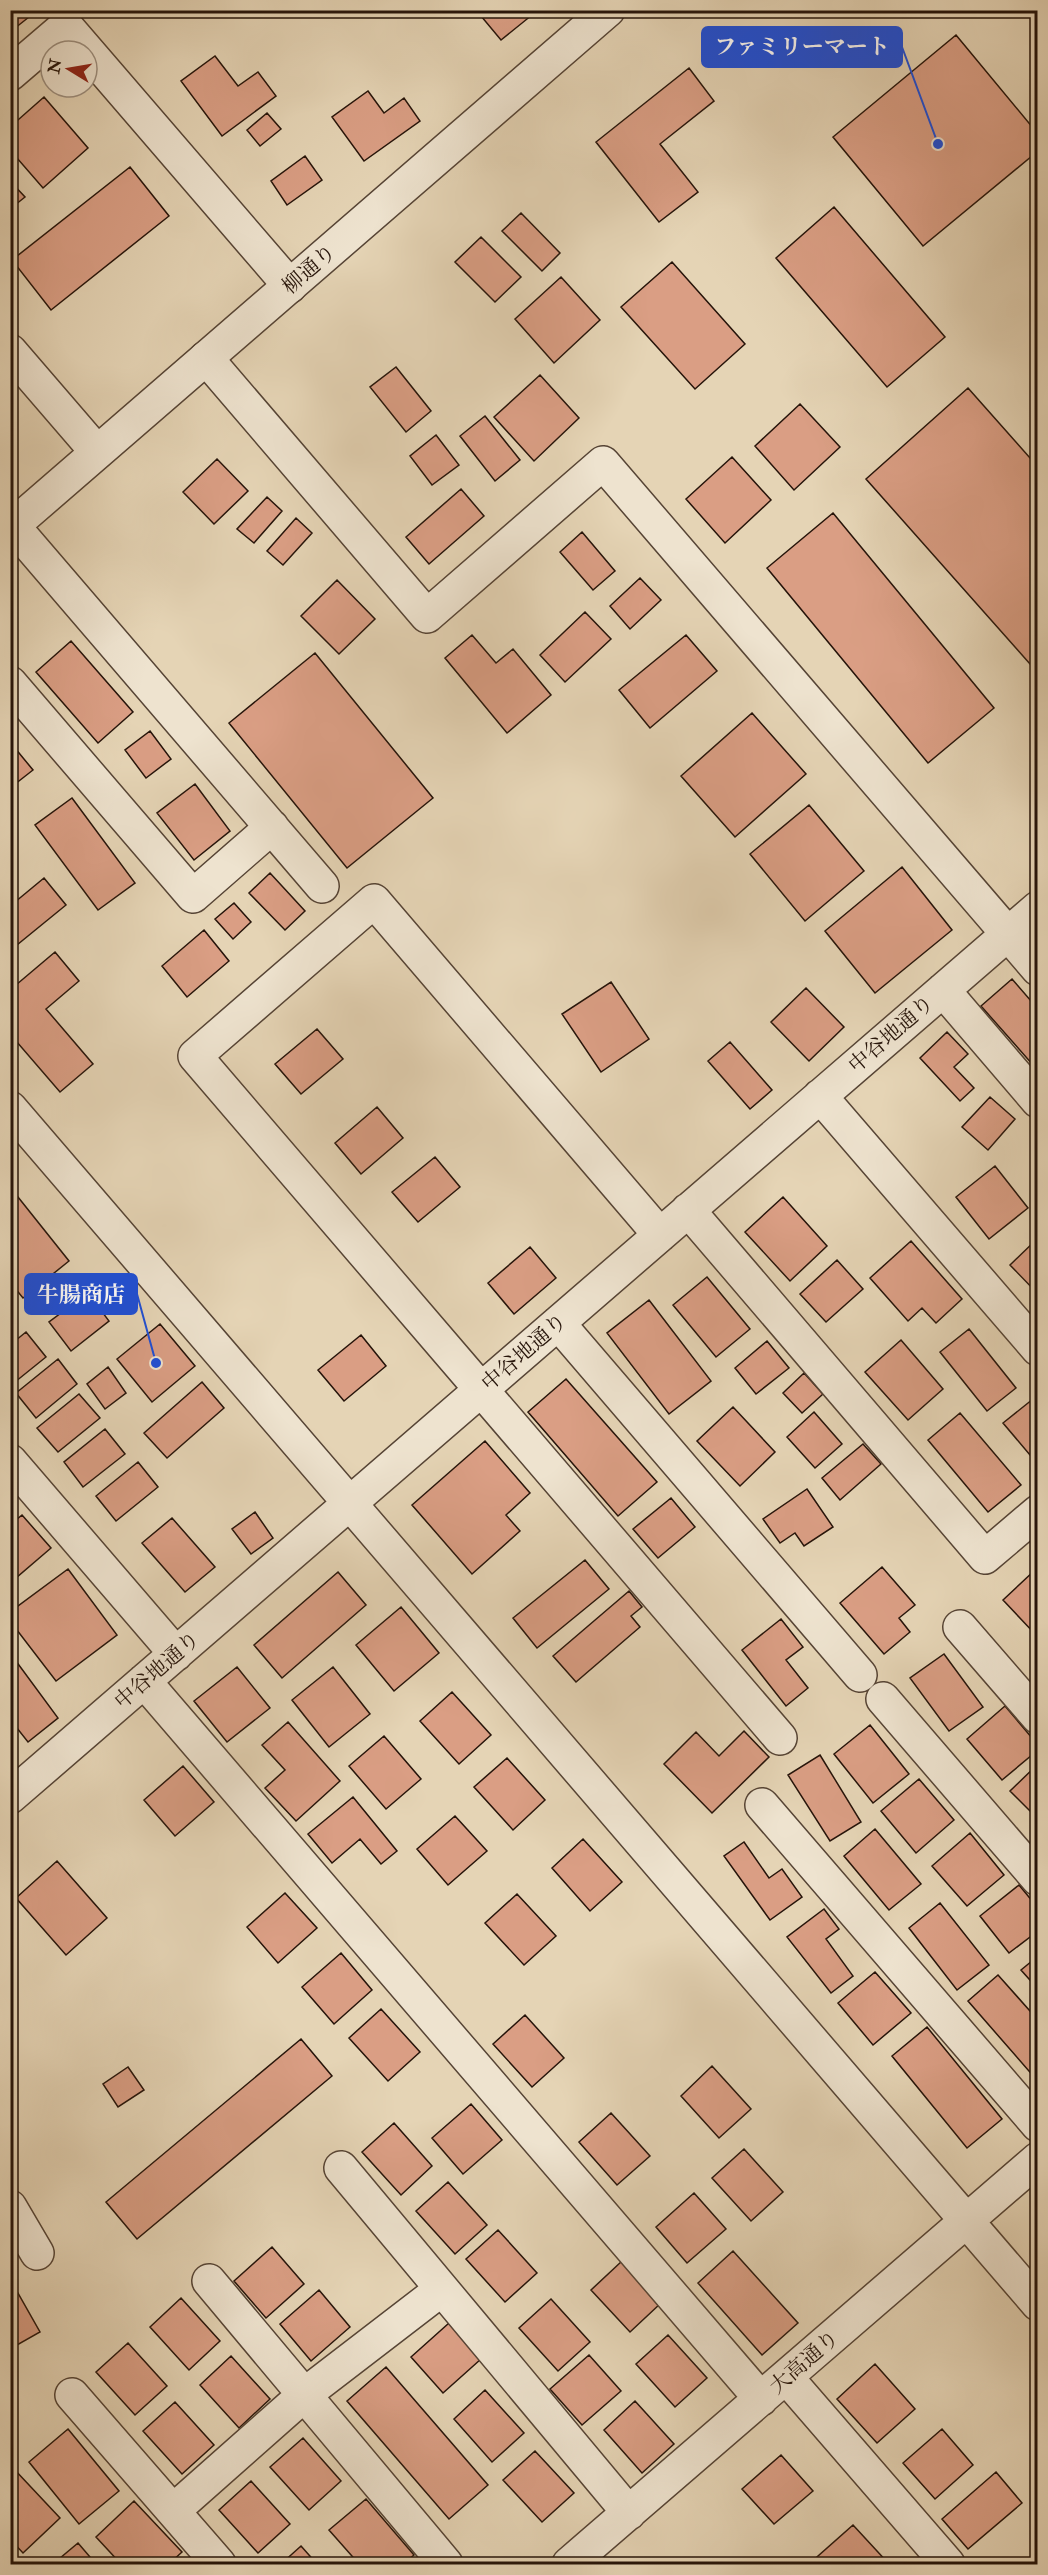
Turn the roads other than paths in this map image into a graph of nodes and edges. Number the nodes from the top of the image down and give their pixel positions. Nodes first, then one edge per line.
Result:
1 (608, 10) edge
2 (10, 74) edge
3 (290, 286) junction
4 (10, 351) edge
5 (206, 358) junction
6 (98, 452) junction
7 (12, 527) edge
8 (10, 683) edge
9 (272, 827) junction
10 (322, 886) dead end
11 (1038, 908) edge
12 (1007, 934) junction
13 (1038, 969) edge
14 (943, 990) junction
15 (820, 1096) junction
16 (1038, 1101) edge
17 (10, 1108) edge
18 (688, 1210) junction
19 (660, 1235) junction
20 (558, 1323) junction
21 (1038, 1349) edge
22 (481, 1390) junction
23 (10, 1461) edge
24 (350, 1503) junction
25 (1038, 1512) edge
26 (960, 1627) dead end
27 (176, 1654) junction
28 (860, 1675) dead end
29 (144, 1681) junction
30 (883, 1699) dead end
31 (1038, 1717) edge
32 (780, 1738) dead end
33 (10, 1797) edge
34 (762, 1805) dead end
35 (1038, 1879) edge
36 (1038, 2125) edge
37 (1038, 2159) edge
38 (341, 2168) dead end
39 (10, 2207) edge
40 (966, 2220) junction
41 (37, 2253) dead end
42 (209, 2281) dead end
43 (442, 2289) junction
44 (1038, 2304) edge
45 (786, 2377) junction
46 (72, 2395) dead end
47 (304, 2395) junction
48 (761, 2399) junction
49 (172, 2511) junction
50 (629, 2512) junction
51 (219, 2565) edge
52 (446, 2565) edge
53 (569, 2565) edge
54 (948, 2565) edge

1 - 3 street, 柳通り
2 - 3 street
3 - 5 street, 柳通り
4 - 6 street
5 - 6 street, 柳通り
5 - 12 street
6 - 7 street, 柳通り
7 - 9 street
8 - 9 street
9 - 10 street
11 - 12 street, 中谷地通り
12 - 13 street
12 - 14 street, 中谷地通り
14 - 15 street, 中谷地通り
14 - 16 street
15 - 18 street, 中谷地通り
15 - 21 street
17 - 24 street
18 - 19 street, 中谷地通り
18 - 25 street
19 - 20 street, 中谷地通り
19 - 22 street
20 - 22 street, 中谷地通り
20 - 28 street
22 - 24 street, 中谷地通り
22 - 32 street
23 - 27 street
24 - 27 street, 中谷地通り
24 - 40 street
26 - 31 street
27 - 29 street, 中谷地通り
29 - 33 street, 中谷地通り
29 - 48 street
30 - 35 street
34 - 36 street
37 - 40 street, 大高通り
38 - 43 street
39 - 41 street
40 - 44 street
40 - 45 street, 大高通り
42 - 47 street
43 - 47 street
43 - 50 street
45 - 48 street, 大高通り
45 - 54 street
46 - 49 street
47 - 49 street
47 - 52 street
48 - 50 street, 大高通り
49 - 51 street
50 - 53 street, 大高通り

